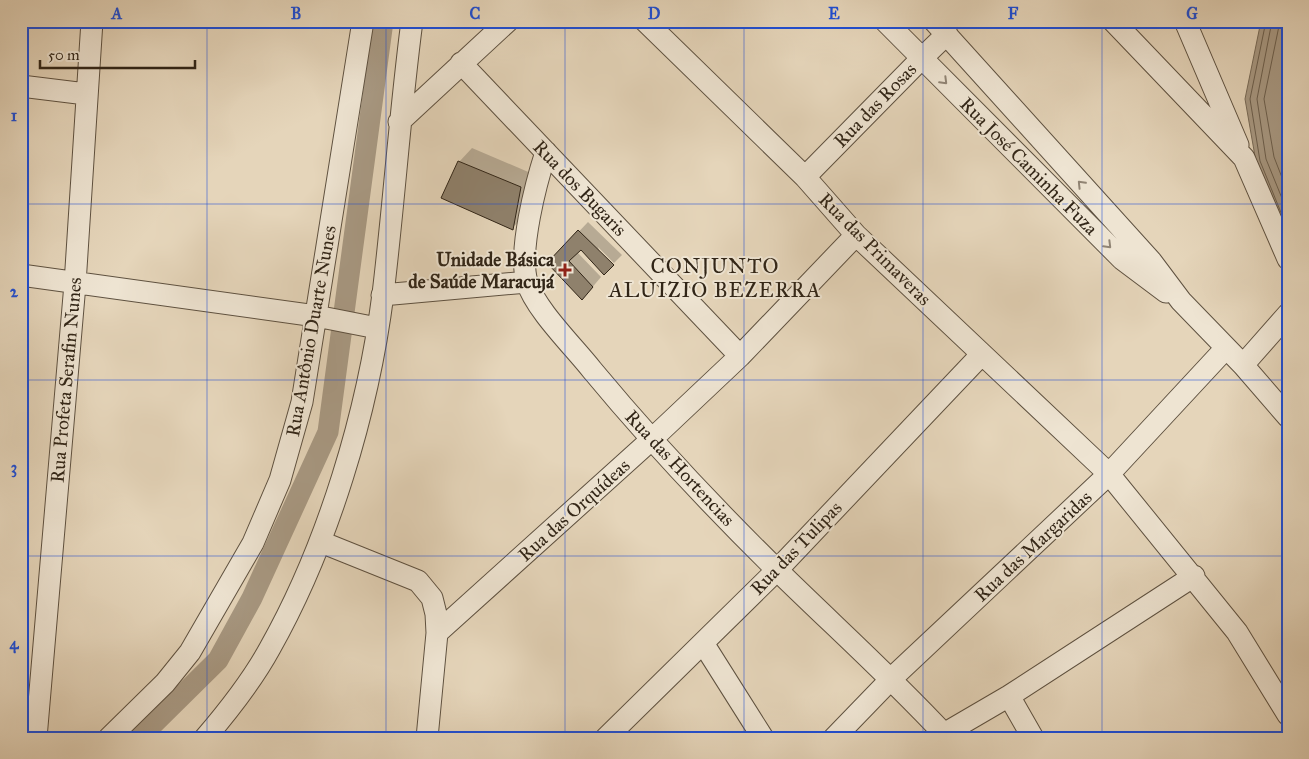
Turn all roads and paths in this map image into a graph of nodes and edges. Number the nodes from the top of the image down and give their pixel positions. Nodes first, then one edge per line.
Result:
1 (92, 21) edge
2 (363, 21) edge
3 (412, 21) edge
4 (508, 21) edge
5 (645, 21) edge
6 (885, 21) edge
7 (1113, 21) edge
8 (1185, 21) edge
9 (941, 28) edge
10 (921, 58) junction
11 (461, 64) junction
12 (21, 86) edge
13 (86, 94) junction
14 (399, 122) junction
15 (546, 152) junction
16 (1244, 158) junction
17 (805, 178) junction
18 (856, 235) junction
19 (1288, 259) edge
20 (21, 275) edge
21 (527, 282) junction
22 (75, 284) junction
23 (382, 295) junction
24 (1181, 301) junction
25 (1288, 314) edge
26 (316, 316) junction
27 (368, 326) junction
28 (1226, 348) junction
29 (982, 354) junction
30 (740, 356) junction
31 (1243, 365) junction
32 (1288, 417) edge
33 (651, 440) junction
34 (1109, 474) junction
35 (321, 542) junction
36 (777, 570) junction
37 (1194, 576) junction
38 (437, 633) junction
39 (703, 643) junction
40 (892, 678) junction
41 (1009, 696) junction
42 (1288, 715) edge
43 (940, 736) edge
44 (36, 738) edge
45 (109, 738) edge
46 (205, 738) edge
47 (427, 738) edge
48 (606, 738) edge
49 (762, 738) edge
50 (834, 738) edge
51 (1033, 738) edge

1 - 13 street, Rua Profeta Serafin Nunes
2 - 26 street, Rua Antônio Duarte Nunes
3 - 14 street
4 - 11 street
5 - 17 street, Rua das Primaveras
6 - 10 street, Rua José Caminha Fuza
7 - 16 street
8 - 16 street
9 - 10 street, Rua das Rosas
24 -> 9 street, Rua José Caminha Fuza
10 - 17 street, Rua das Rosas
10 -> 24 street, Rua José Caminha Fuza
11 - 14 street
11 - 15 street, Rua dos Bugaris
12 - 13 street
13 - 22 street, Rua Profeta Serafin Nunes
14 - 23 street
15 - 21 street, Rua das Hortencias
15 - 30 street, Rua dos Bugaris
16 - 19 street
17 - 18 street, Rua das Primaveras
18 - 29 street, Rua das Primaveras
18 - 30 street, Rua das Orquídeas
20 - 22 street
21 - 23 street
21 - 33 street, Rua das Hortencias
22 - 26 street
22 - 44 street, Rua Profeta Serafin Nunes
23 - 27 street
24 - 28 street, Rua José Caminha Fuza
25 - 31 street
26 - 27 street
26 - 45 street, Rua Antônio Duarte Nunes
27 - 35 street
28 - 31 street, Rua José Caminha Fuza
28 - 34 street, Rua das Margaridas
29 - 34 street, Rua das Primaveras
29 - 36 street, Rua das Tulipas
30 - 33 street, Rua das Orquídeas
31 - 32 street, Rua José Caminha Fuza
33 - 36 street, Rua das Hortencias
33 - 38 street, Rua das Orquídeas
34 - 37 street, Rua das Primaveras
34 - 40 street, Rua das Margaridas
35 - 38 street
35 - 46 street
36 - 39 street, Rua das Tulipas
36 - 40 street, Rua das Hortencias
37 - 41 street
37 - 42 street, Rua das Primaveras
38 - 47 street
39 - 48 street, Rua das Tulipas
39 - 49 street
40 - 43 street, Rua das Hortencias
40 - 50 street, Rua das Margaridas
41 - 43 street
41 - 51 street

